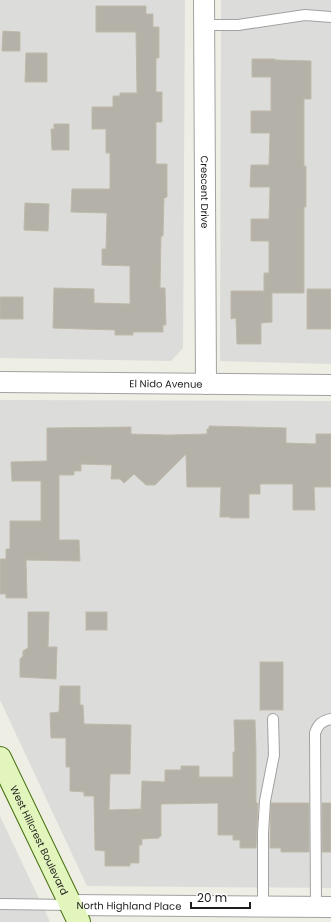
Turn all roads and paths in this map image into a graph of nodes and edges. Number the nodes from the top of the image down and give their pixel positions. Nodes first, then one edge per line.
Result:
1 (204, 0) edge
2 (331, 17) edge
3 (204, 25) junction
4 (0, 382) edge
5 (206, 384) junction
6 (331, 385) edge
7 (273, 719) dead end
8 (331, 719) edge
9 (0, 758) edge
10 (0, 904) edge
11 (263, 906) junction
12 (323, 907) edge
13 (75, 914) edge

1 - 3 street, Crescent Drive
2 - 3 lane
3 - 5 street, Crescent Drive
4 - 5 street, El Nido Avenue
5 - 6 street, El Nido Avenue
7 - 11 lane
8 - 12 lane
9 - 13 street, West Hillcrest Boulevard
10 - 13 lane
11 - 12 street, North Highland Place
11 - 13 street, North Highland Place

